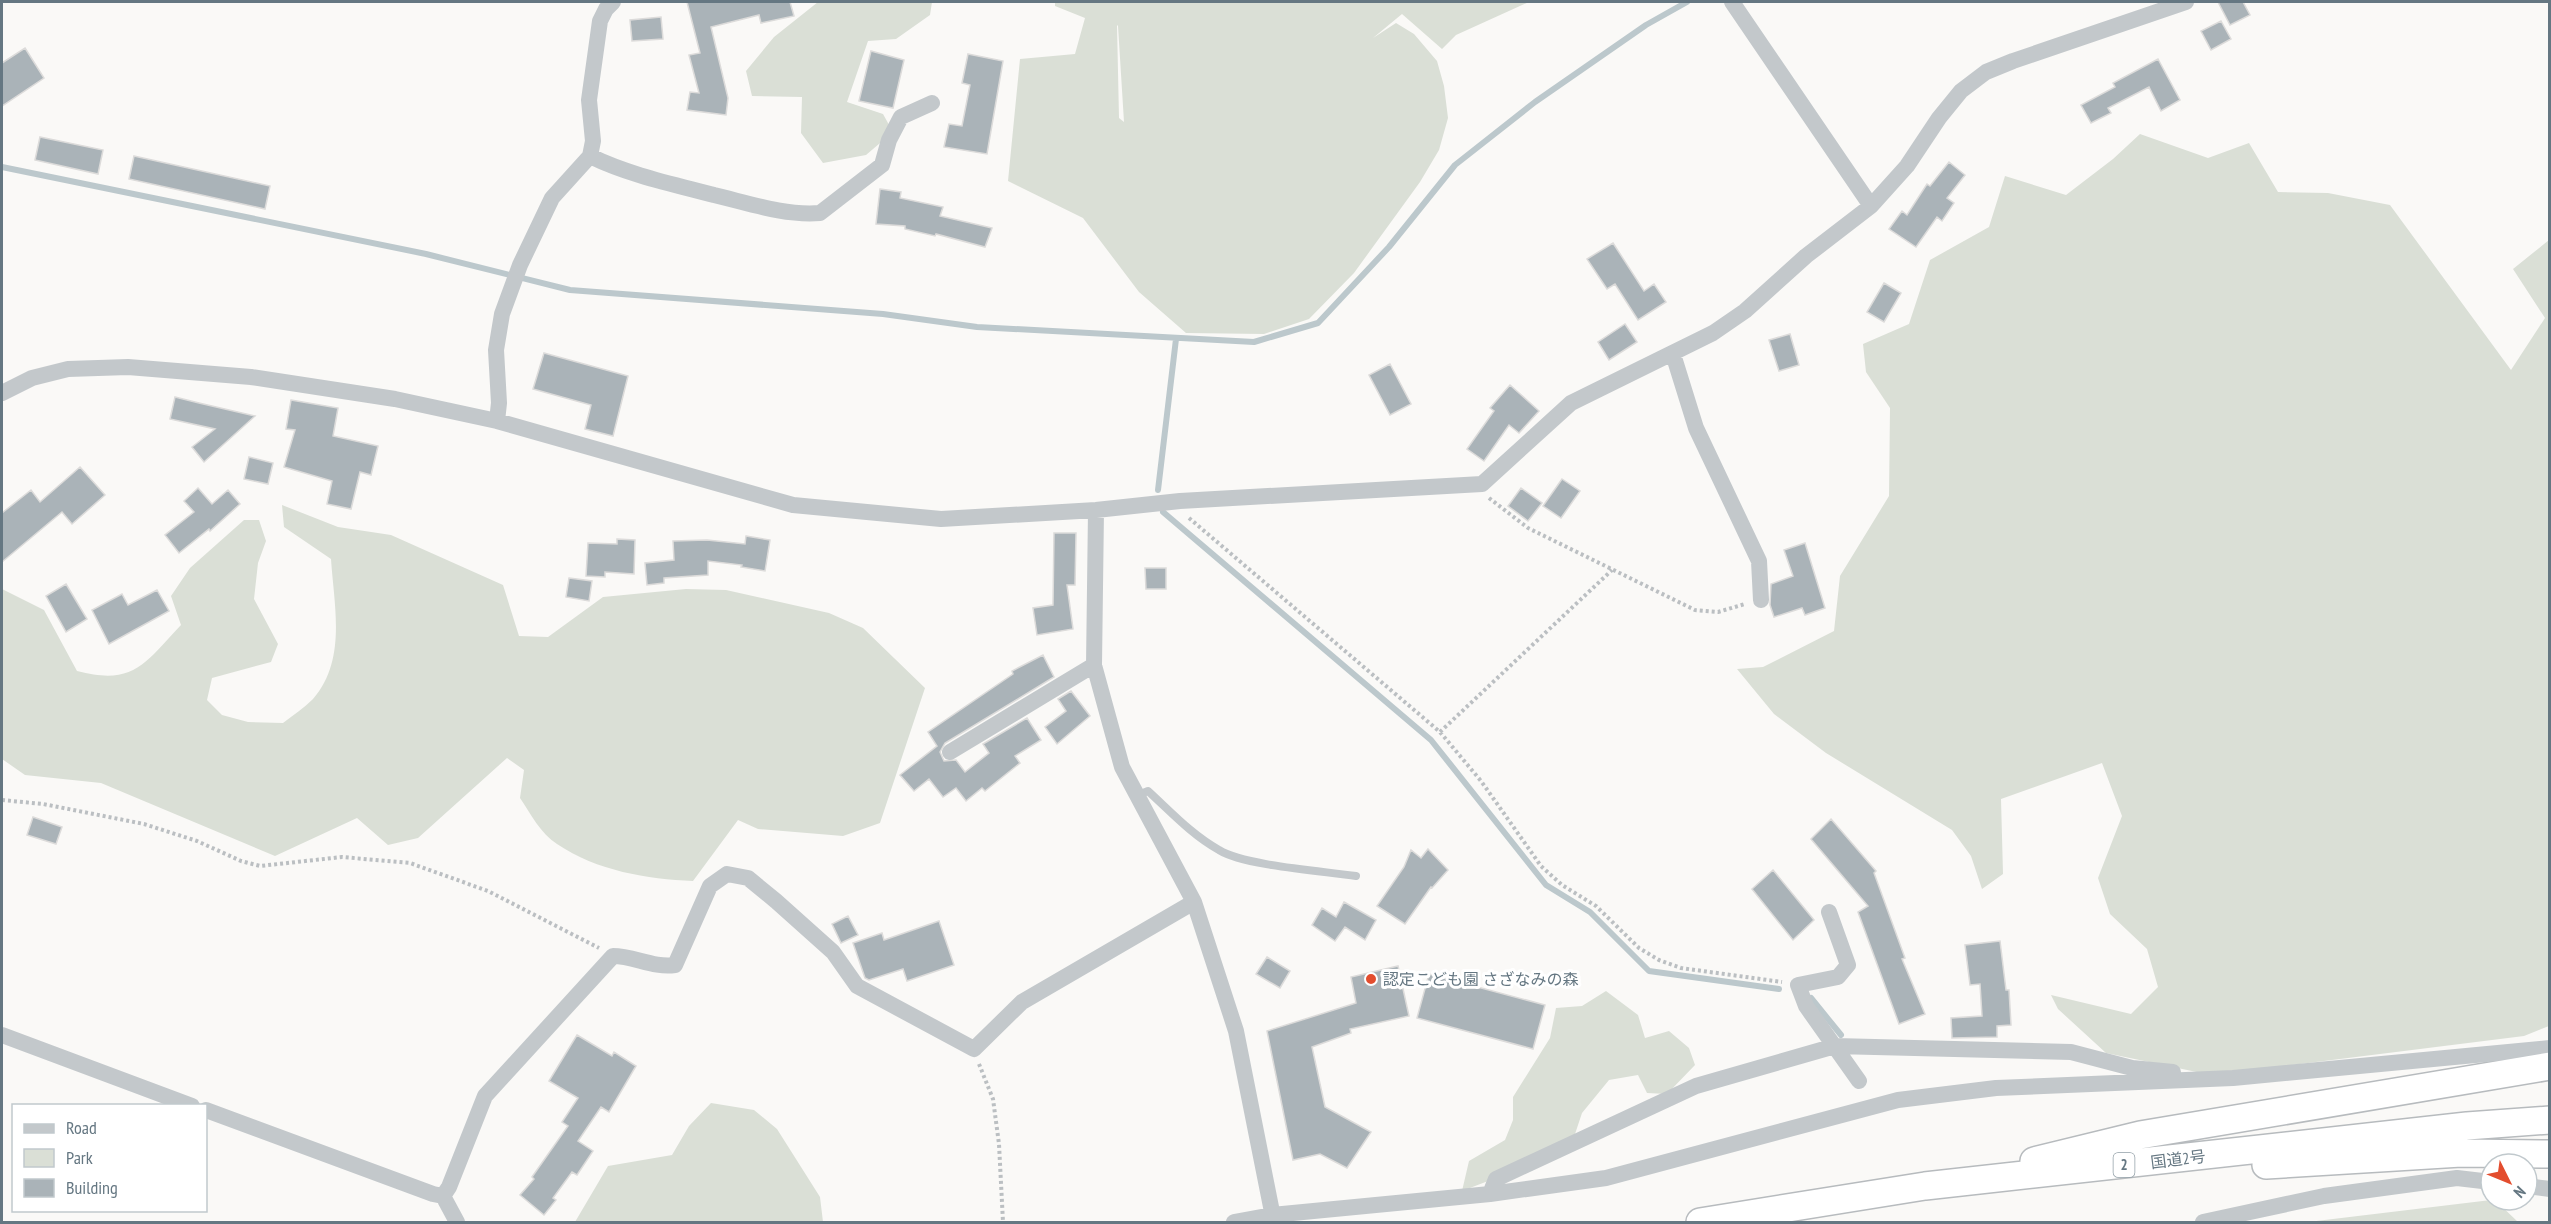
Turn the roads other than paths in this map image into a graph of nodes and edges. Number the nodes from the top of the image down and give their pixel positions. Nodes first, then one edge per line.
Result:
1 (613, 2) edge
2 (1732, 2) edge
3 (2186, 2) edge
4 (932, 103) dead end
5 (590, 156) junction
6 (1871, 206) junction
7 (1673, 354) junction
8 (2, 393) edge
9 (497, 422) junction
10 (1096, 510) junction
11 (1761, 600) road end
12 (1094, 665) junction
13 (950, 752) dead end
14 (1138, 795) junction
15 (1356, 876) dead end
16 (1194, 902) junction
17 (1829, 912) dead end
18 (2, 1035) edge
19 (1835, 1046) junction
20 (2550, 1048) edge
21 (2550, 1066) edge
22 (2184, 1080) junction
23 (1859, 1081) dead end
24 (187, 1104) edge
25 (207, 1110) edge
26 (2550, 1120) edge
27 (2550, 1154) edge
28 (2044, 1174) junction
29 (2479, 1181) edge
30 (1925, 1186) junction
31 (1490, 1194) junction
32 (443, 1196) junction
33 (1273, 1219) edge
34 (457, 1222) edge
35 (1234, 1222) edge
36 (1700, 1222) edge
37 (2203, 1222) edge

1 - 5 street
2 - 6 street
3 - 6 street
4 - 5 street
5 - 9 street
6 - 7 street
7 - 10 street
7 - 11 street
8 - 9 street
9 - 10 street
10 - 12 street
12 - 13 street
12 - 14 street
14 - 15 lane
14 - 16 street
16 - 32 street
16 - 33 street
17 - 19 street
18 - 24 street
19 - 22 street
19 - 23 street
19 - 31 street
20 - 22 street
21 - 30 highway
22 - 31 street
25 - 32 street
26 - 28 highway, 国道2号 / 2
27 - 28 highway
28 - 30 highway, 国道2号 / 2
29 - 37 street
30 - 36 highway, 国道2号 / 2
31 - 33 street
32 - 34 street
33 - 35 street

